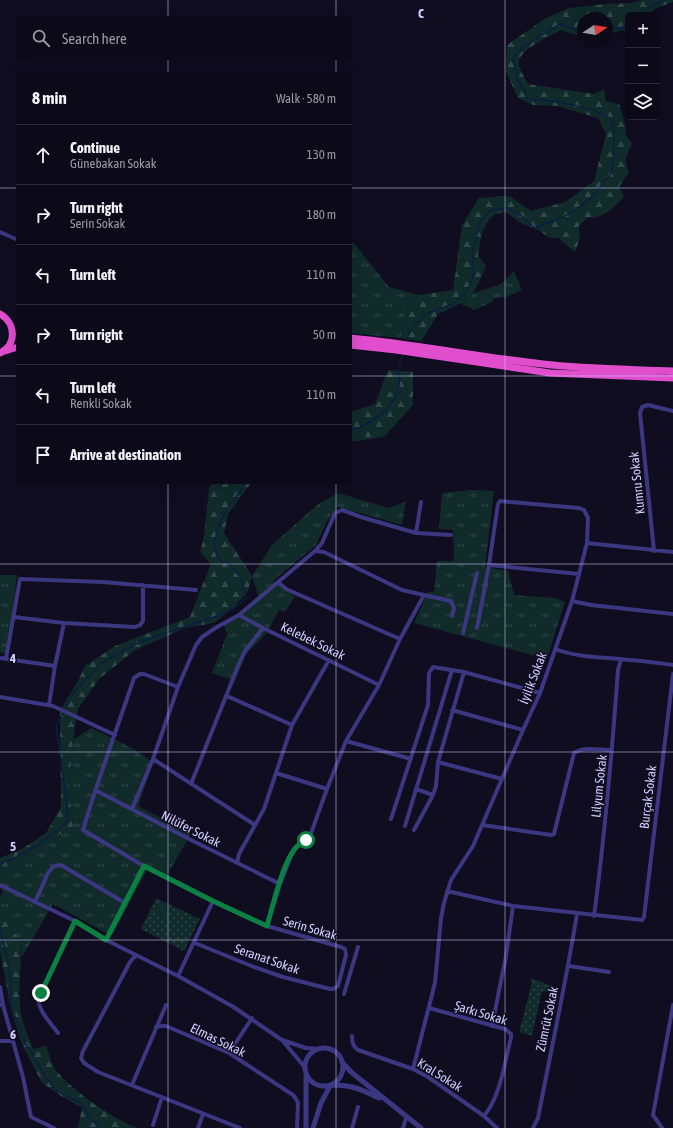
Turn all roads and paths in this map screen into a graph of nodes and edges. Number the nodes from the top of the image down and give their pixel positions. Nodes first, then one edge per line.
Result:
1 (0, 232) edge
2 (16, 239) edge
3 (0, 314) edge
4 (7, 319) junction
5 (16, 325) edge
6 (352, 338) edge
7 (352, 345) edge
8 (396, 347) junction
9 (16, 348) edge
10 (414, 349) junction
11 (2, 352) edge
12 (673, 371) edge
13 (673, 378) edge
14 (673, 411) edge
15 (421, 502) dead end
16 (416, 533) junction
17 (451, 535) dead end
18 (587, 543) junction
19 (315, 551) junction
20 (654, 551) junction
21 (673, 552) edge
22 (489, 565) junction
23 (477, 573) dead end
24 (580, 574) junction
25 (279, 583) junction
26 (143, 584) junction
27 (196, 590) dead end
28 (424, 595) junction
29 (572, 601) junction
30 (673, 614) edge
31 (239, 615) junction
32 (452, 616) dead end
33 (14, 617) junction
34 (64, 623) junction
35 (263, 628) junction
36 (477, 628) dead end
37 (463, 633) dead end
38 (400, 639) junction
39 (555, 649) junction
40 (0, 658) edge
41 (6, 658) junction
42 (621, 659) junction
43 (329, 660) junction
44 (673, 665) edge
45 (55, 666) junction
46 (452, 670) junction
47 (464, 672) junction
48 (673, 674) edge
49 (379, 685) junction
50 (178, 686) junction
51 (540, 693) junction
52 (227, 696) junction
53 (0, 697) edge
54 (51, 705) junction
55 (452, 710) junction
56 (292, 725) junction
57 (523, 730) junction
58 (115, 735) junction
59 (346, 741) junction
60 (612, 750) junction
61 (153, 758) junction
62 (411, 759) junction
63 (438, 762) junction
64 (276, 773) junction
65 (502, 779) junction
66 (192, 784) junction
67 (327, 789) junction
68 (416, 789) junction
69 (95, 790) junction
70 (433, 796) junction
71 (132, 809) junction
72 (391, 819) dead end
73 (255, 825) junction
74 (482, 825) junction
75 (405, 826) dead end
76 (414, 830) dead end
77 (237, 863) junction
78 (144, 866) junction
79 (280, 884) junction
80 (0, 885) edge
81 (448, 892) junction
82 (213, 901) junction
83 (35, 902) junction
84 (125, 903) junction
85 (513, 906) junction
86 (577, 914) junction
87 (594, 916) junction
88 (75, 921) junction
89 (267, 926) junction
90 (106, 940) junction
91 (194, 943) junction
92 (358, 947) dead end
93 (136, 955) junction
94 (569, 966) junction
95 (609, 972) dead end
96 (178, 976) junction
97 (0, 987) edge
98 (333, 989) joint
99 (344, 994) dead end
100 (2, 1005) edge
101 (166, 1005) dead end
102 (673, 1005) edge
103 (429, 1008) junction
104 (252, 1018) junction
105 (492, 1026) junction
106 (156, 1027) junction
107 (58, 1033) dead end
108 (352, 1036) dead end
109 (282, 1040) junction
110 (0, 1041) edge
111 (13, 1041) junction
112 (320, 1048) junction
113 (229, 1053) junction
114 (342, 1062) junction
115 (413, 1069) junction
116 (305, 1073) junction
117 (132, 1085) junction
118 (331, 1085) junction
119 (162, 1097) junction
120 (386, 1101) junction
121 (358, 1107) dead end
122 (203, 1114) junction
123 (484, 1116) junction
124 (406, 1118) junction
125 (153, 1126) dead end
126 (54, 1128) edge
127 (198, 1128) edge
128 (240, 1128) edge
129 (297, 1128) edge
130 (306, 1128) edge
131 (313, 1128) edge
132 (352, 1128) edge
133 (402, 1128) edge
134 (420, 1128) edge
135 (498, 1128) edge
136 (533, 1128) edge
137 (662, 1128) edge

1 - 2 street
3 - 4 highway
4 - 5 highway
4 - 11 highway
6 - 8 highway
7 - 8 highway
8 - 10 highway
9 - 11 highway
10 - 12 highway
10 - 13 highway
14 - 20 street, Kumru Sokak
15 - 16 street
16 - 17 street
16 - 19 street
18 - 20 street
18 - 22 street, İyilik Sokak
18 - 24 street, İyilik Sokak
19 - 25 street
19 - 28 street
20 - 21 street
22 - 24 street
22 - 36 street
23 - 37 street
24 - 29 street, İyilik Sokak
25 - 31 street
25 - 38 street
26 - 27 street
26 - 33 street
26 - 34 street
28 - 32 street
28 - 38 street
29 - 30 street
29 - 39 street, İyilik Sokak
31 - 35 street, Kelebek Sokak
31 - 50 street
33 - 34 street
33 - 41 street
34 - 45 street
35 - 43 street, Kelebek Sokak
35 - 52 street
38 - 49 street
39 - 42 street
39 - 51 street, İyilik Sokak
40 - 41 street
41 - 45 street
42 - 44 street
42 - 60 street, Lilyum Sokak
43 - 49 street, Kelebek Sokak
43 - 56 street
45 - 54 street
46 - 47 street
46 - 62 street
46 - 68 street
47 - 51 street
47 - 55 street
48 - 87 street, Burçak Sokak
49 - 59 street
50 - 58 street
50 - 61 street
51 - 57 street, İyilik Sokak
52 - 56 street
52 - 66 street
53 - 54 street
54 - 58 street
55 - 57 street
55 - 63 street
56 - 64 street
57 - 65 street, İyilik Sokak
58 - 69 street
59 - 62 street
59 - 67 street
60 - 74 street
60 - 87 street, Lilyum Sokak
61 - 66 street
61 - 71 street
62 - 72 street
63 - 65 street
63 - 70 street
64 - 67 street
64 - 73 street
65 - 74 street, İyilik Sokak
66 - 73 street
67 - 79 street
68 - 70 street
68 - 75 street
69 - 71 street, Nilüfer Sokak
69 - 78 street, Serin Sokak
70 - 76 street
71 - 77 street, Nilüfer Sokak
73 - 77 street
74 - 81 street, İyilik Sokak
77 - 79 street, Nilüfer Sokak
78 - 82 street, Serin Sokak
78 - 84 street
79 - 89 street
80 - 83 street
81 - 85 street
81 - 103 street, İyilik Sokak
82 - 89 street, Serin Sokak
82 - 91 street
83 - 84 street
83 - 88 street
84 - 90 street
85 - 86 street
85 - 105 street
86 - 87 street
86 - 94 street, Zümrüt Sokak
88 - 90 street
88 - 107 street
89 - 98 street, Serin Sokak
90 - 93 street
91 - 96 street
91 - 98 street, Seranat Sokak
92 - 99 street
93 - 96 street
93 - 117 street
94 - 95 street
94 - 136 street, Zümrüt Sokak
96 - 104 street
97 - 100 street
100 - 111 street
101 - 106 street
102 - 137 street
103 - 105 street, Şarkı Sokak
103 - 115 street, İyilik Sokak
104 - 109 street
104 - 113 street
105 - 123 street, Şarkı Sokak
106 - 113 street, Elmas Sokak
106 - 117 street
108 - 115 street, Kral Sokak
109 - 112 street
109 - 116 street
110 - 111 street
111 - 126 street
112 - 114 street
112 - 116 street
113 - 129 street, Elmas Sokak
114 - 118 street
114 - 120 street
115 - 123 street, Kral Sokak
116 - 118 street
116 - 130 street
117 - 119 street
118 - 120 street
118 - 131 street
119 - 122 street
119 - 125 street
120 - 124 street
121 - 132 street
122 - 127 street
122 - 128 street
123 - 135 street, Kral Sokak
124 - 133 street
124 - 134 street

